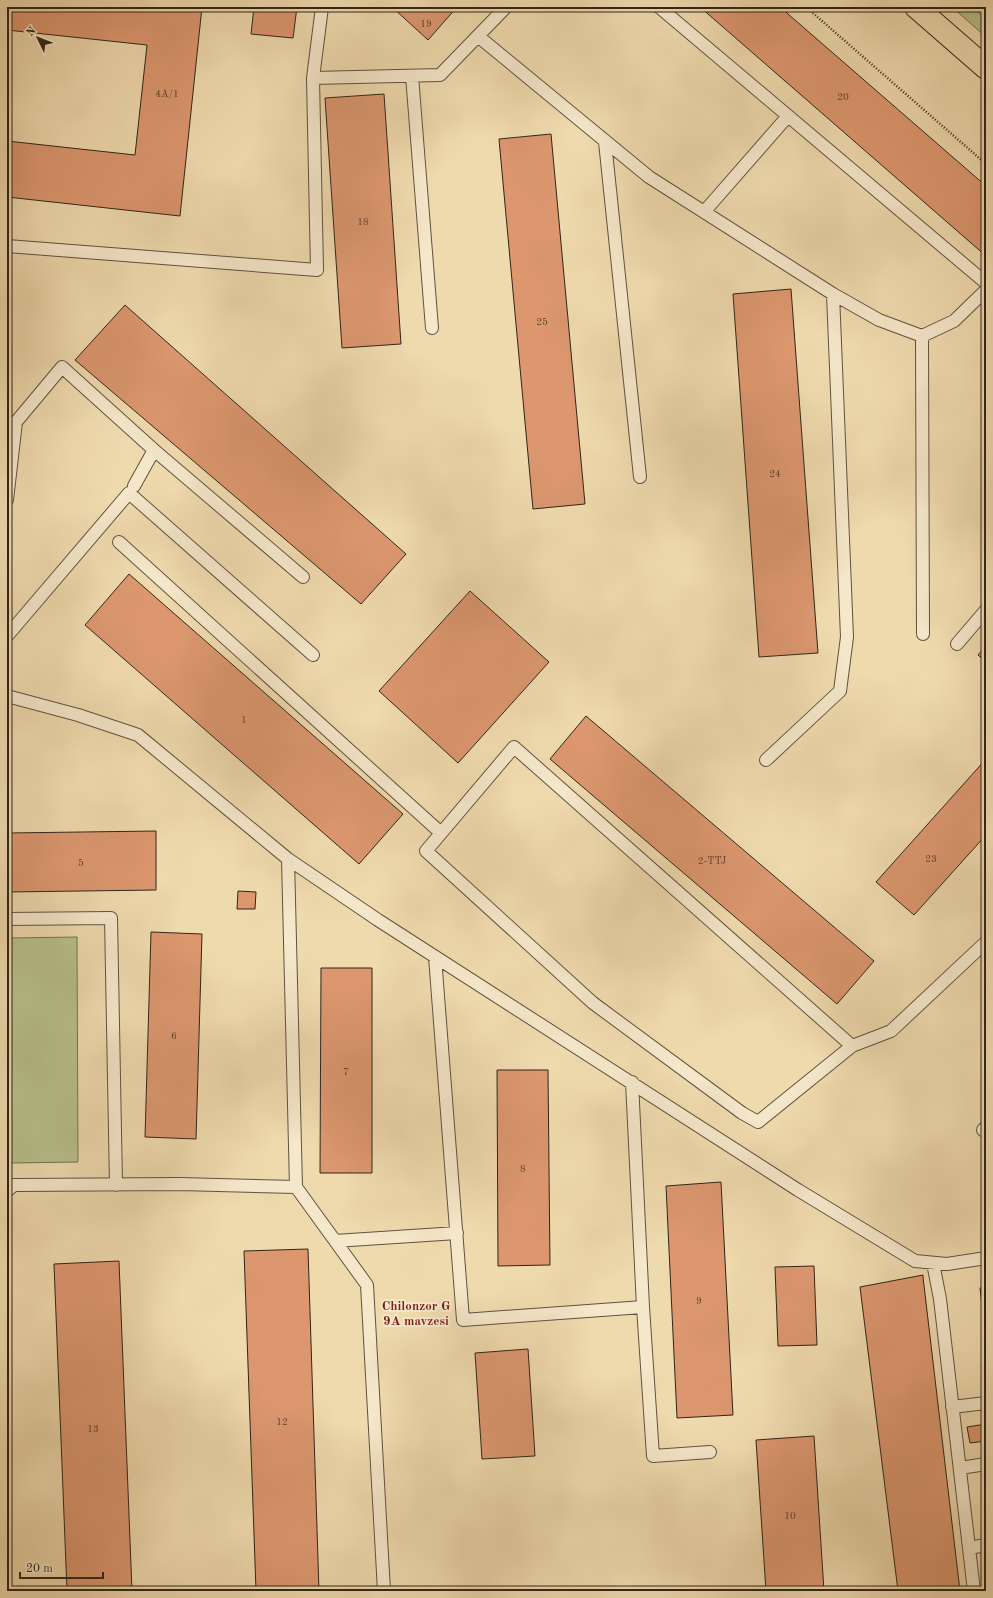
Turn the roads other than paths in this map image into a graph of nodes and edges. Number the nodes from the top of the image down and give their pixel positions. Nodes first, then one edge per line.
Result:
1 (322, 7) edge
2 (506, 7) edge
3 (659, 7) edge
4 (916, 7) edge
5 (479, 37) junction
6 (986, 68) edge
7 (412, 76) junction
8 (313, 78) junction
9 (788, 116) junction
10 (605, 142) junction
11 (704, 212) junction
12 (7, 246) edge
13 (986, 283) edge
14 (986, 290) edge
15 (833, 294) junction
16 (432, 328) dead end
17 (922, 336) junction
18 (154, 450) junction
19 (640, 477) dead end
20 (134, 486) dead end
21 (7, 500) edge
22 (119, 542) dead end
23 (303, 577) dead end
24 (986, 610) edge
25 (923, 634) dead end
26 (7, 636) edge
27 (957, 644) dead end
28 (313, 655) dead end
29 (7, 696) edge
30 (766, 760) dead end
31 (441, 833) junction
32 (288, 859) junction
33 (7, 919) edge
34 (986, 942) edge
35 (436, 957) junction
36 (852, 1046) junction
37 (632, 1082) junction
38 (986, 1127) edge
39 (986, 1132) edge
40 (116, 1185) junction
41 (296, 1187) junction
42 (7, 1191) edge
43 (457, 1233) junction
44 (335, 1241) junction
45 (986, 1258) edge
46 (933, 1263) junction
47 (643, 1307) junction
48 (986, 1403) edge
49 (952, 1407) junction
50 (710, 1452) dead end
51 (986, 1464) edge
52 (960, 1468) junction
53 (986, 1545) edge
54 (969, 1548) junction
55 (384, 1591) edge
56 (974, 1591) edge

1 - 8 lane
2 - 5 lane
3 - 9 lane
4 - 6 highway
5 - 7 lane
5 - 10 lane
7 - 8 lane
7 - 16 lane
8 - 12 lane
9 - 11 lane
9 - 13 lane
10 - 11 lane
10 - 19 lane
11 - 15 lane
14 - 17 lane
15 - 17 lane
15 - 30 lane
17 - 25 lane
18 - 20 lane
18 - 21 lane
18 - 23 lane
22 - 31 lane
24 - 27 lane
26 - 28 lane
29 - 32 lane
31 - 36 lane
31 - 36 lane
32 - 35 lane
32 - 41 lane
33 - 40 lane
34 - 36 lane
35 - 37 lane
35 - 43 lane
37 - 46 lane
37 - 47 lane
38 - 39 lane
40 - 41 lane
40 - 42 lane
41 - 44 lane
43 - 44 lane
43 - 47 lane
44 - 55 lane
45 - 46 lane
46 - 49 lane
47 - 50 lane
48 - 49 lane
49 - 52 lane
51 - 52 lane
52 - 54 lane
53 - 54 lane
54 - 56 lane

